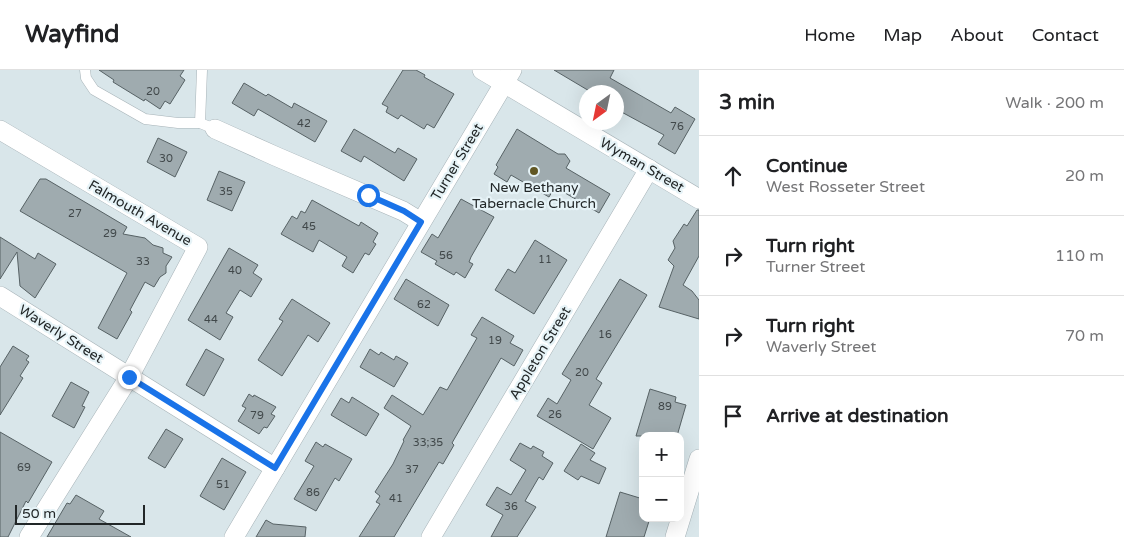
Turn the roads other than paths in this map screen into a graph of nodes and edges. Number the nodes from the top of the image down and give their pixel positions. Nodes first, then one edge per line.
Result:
1 (84, 70) edge
2 (202, 70) edge
3 (482, 70) edge
4 (508, 77) edge
5 (207, 126) junction
6 (0, 130) edge
7 (649, 169) junction
8 (699, 199) edge
9 (421, 222) junction
10 (0, 296) edge
11 (129, 377) junction
12 (699, 460) edge
13 (275, 468) junction
14 (29, 537) edge
15 (234, 537) edge
16 (431, 537) edge
17 (675, 537) edge

1 - 5 lane
2 - 5 lane
3 - 4 street, Wyman Street
4 - 7 street, Wyman Street
4 - 9 street, Turner Street
5 - 9 street
6 - 11 street, Falmouth Avenue
7 - 8 street, Wyman Street
7 - 16 street, Appleton Street
9 - 13 street, Turner Street
10 - 11 street, Waverly Street
11 - 13 street, Waverly Street
11 - 14 street, Falmouth Avenue
12 - 17 street
13 - 15 street, Turner Street

